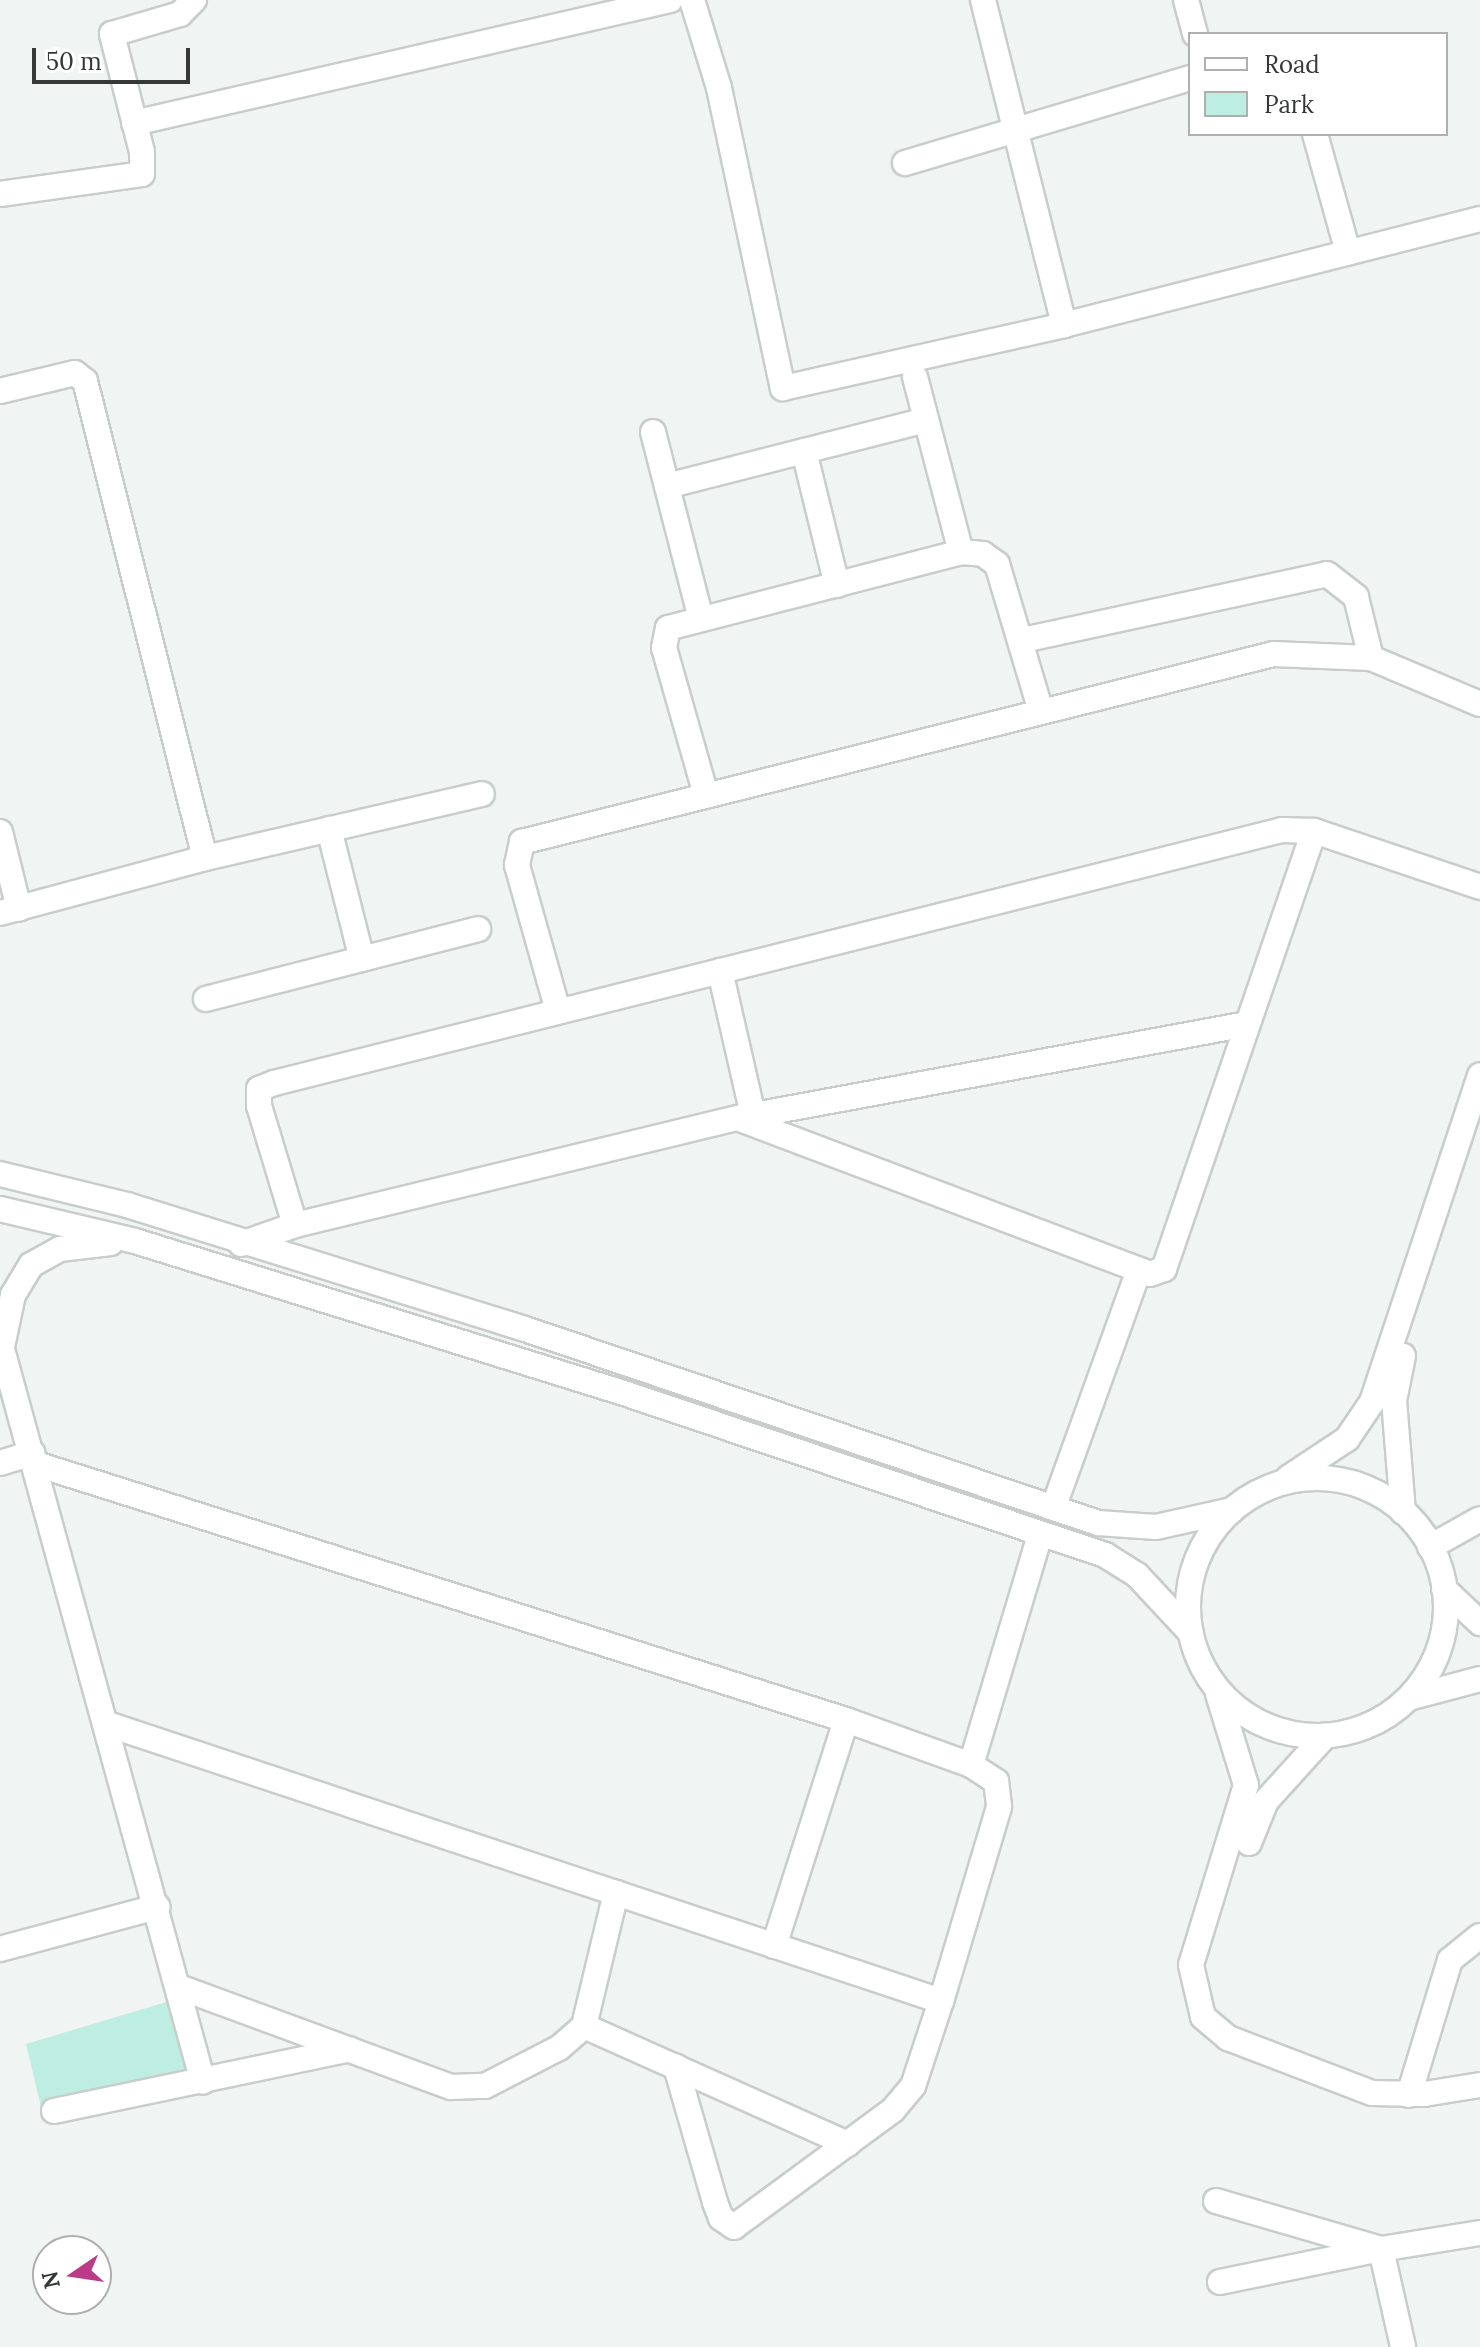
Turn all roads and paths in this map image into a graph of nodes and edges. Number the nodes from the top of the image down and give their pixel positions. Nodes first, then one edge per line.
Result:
1 (194, 0) edge
2 (670, 0) edge
3 (692, 0) edge
4 (983, 0) edge
5 (1186, 0) edge
6 (1194, 32) edge
7 (1188, 79) edge
8 (134, 123) junction
9 (1016, 130) junction
10 (1316, 136) edge
11 (905, 163) dead end
12 (0, 194) edge
13 (1480, 219) edge
14 (1348, 252) junction
15 (1064, 325) junction
16 (915, 377) dead end
17 (0, 391) edge
18 (926, 420) junction
19 (653, 432) dead end
20 (804, 451) junction
21 (667, 486) junction
22 (961, 552) junction
23 (837, 585) junction
24 (701, 619) junction
25 (1023, 640) junction
26 (1371, 658) junction
27 (1480, 704) edge
28 (1041, 712) junction
29 (482, 794) dead end
30 (706, 795) junction
31 (329, 829) junction
32 (1314, 831) junction
33 (0, 832) edge
34 (205, 858) junction
35 (1480, 887) edge
36 (10, 911) edge
37 (478, 929) dead end
38 (362, 959) junction
39 (720, 971) junction
40 (206, 999) dead end
41 (558, 1011) junction
42 (1247, 1024) junction
43 (1479, 1085) edge
44 (746, 1116) junction
45 (1480, 1126) edge
46 (0, 1174) edge
47 (127, 1205) junction
48 (0, 1209) edge
49 (295, 1225) junction
50 (127, 1239) junction
51 (241, 1244) junction
52 (1139, 1270) junction
53 (1, 1344) edge
54 (35, 1458) junction
55 (0, 1463) edge
56 (1280, 1484) junction
57 (1054, 1506) junction
58 (1232, 1510) junction
59 (1403, 1512) junction
60 (1480, 1519) edge
61 (1040, 1535) junction
62 (1430, 1547) junction
63 (1444, 1589) junction
64 (1480, 1623) edge
65 (1191, 1633) junction
66 (1480, 1679) edge
67 (1216, 1687) junction
68 (1407, 1699) junction
69 (846, 1720) junction
70 (107, 1724) junction
71 (1325, 1736) junction
72 (971, 1765) junction
73 (616, 1893) junction
74 (157, 1907) junction
75 (1480, 1936) edge
76 (774, 1946) junction
77 (0, 1949) edge
78 (1197, 1979) junction
79 (179, 1987) junction
80 (941, 2001) junction
81 (584, 2026) junction
82 (350, 2049) junction
83 (676, 2067) junction
84 (203, 2082) junction
85 (1480, 2085) edge
86 (1409, 2095) junction
87 (54, 2111) dead end
88 (848, 2144) junction
89 (1216, 2201) dead end
90 (1480, 2233) edge
91 (1381, 2249) junction
92 (1220, 2282) dead end
93 (1403, 2347) edge

1 - 8 street
2 - 8 street
3 - 15 street
4 - 9 street
5 - 6 street
7 - 9 street
8 - 12 street
9 - 11 street
9 - 15 street
10 - 14 street
13 - 14 street
14 - 15 street
16 - 18 street
17 - 34 street
18 - 20 street
18 - 22 street
19 - 21 street
20 - 21 street
20 - 23 street
21 - 24 street
22 - 23 street
22 - 25 street
23 - 24 street
24 - 30 street
25 - 26 street
25 - 28 street
26 - 27 street
26 - 28 street
28 - 30 street
29 - 31 street
30 - 41 street
31 - 34 street
31 - 38 street
32 - 35 street
32 - 39 street
32 - 42 street
33 - 36 street
34 - 36 street
37 - 38 street
38 - 40 street
39 - 41 street
39 - 44 street
41 - 49 street
42 - 44 street
42 - 52 street
43 - 56 street
44 - 49 street
44 - 52 street
45 - 59 street
46 - 47 street
47 - 50 street
47 - 51 street
48 - 50 street
49 - 51 street
50 - 53 street
50 - 61 street
51 - 57 street
52 - 57 street
53 - 54 street
54 - 55 street
54 - 69 street
54 - 70 street
56 - 58 street
56 - 59 street
57 - 58 street
58 - 65 street
59 - 62 street
60 - 62 street
61 - 65 street
61 - 72 street
62 - 63 street
63 - 64 street
63 - 68 street
65 - 67 street
66 - 68 street
67 - 71 street
67 - 78 street
68 - 71 street
69 - 72 street
69 - 76 street
70 - 73 street
70 - 74 street
71 - 78 street
72 - 80 street
73 - 76 street
73 - 81 street
74 - 77 street
74 - 79 street
75 - 86 street
76 - 80 street
78 - 86 street
79 - 82 street
79 - 84 street
80 - 88 street
81 - 82 street
81 - 83 street
82 - 84 street
83 - 88 street
83 - 88 street
84 - 87 street
85 - 86 street
89 - 91 street
90 - 91 street
91 - 92 street
91 - 93 street

